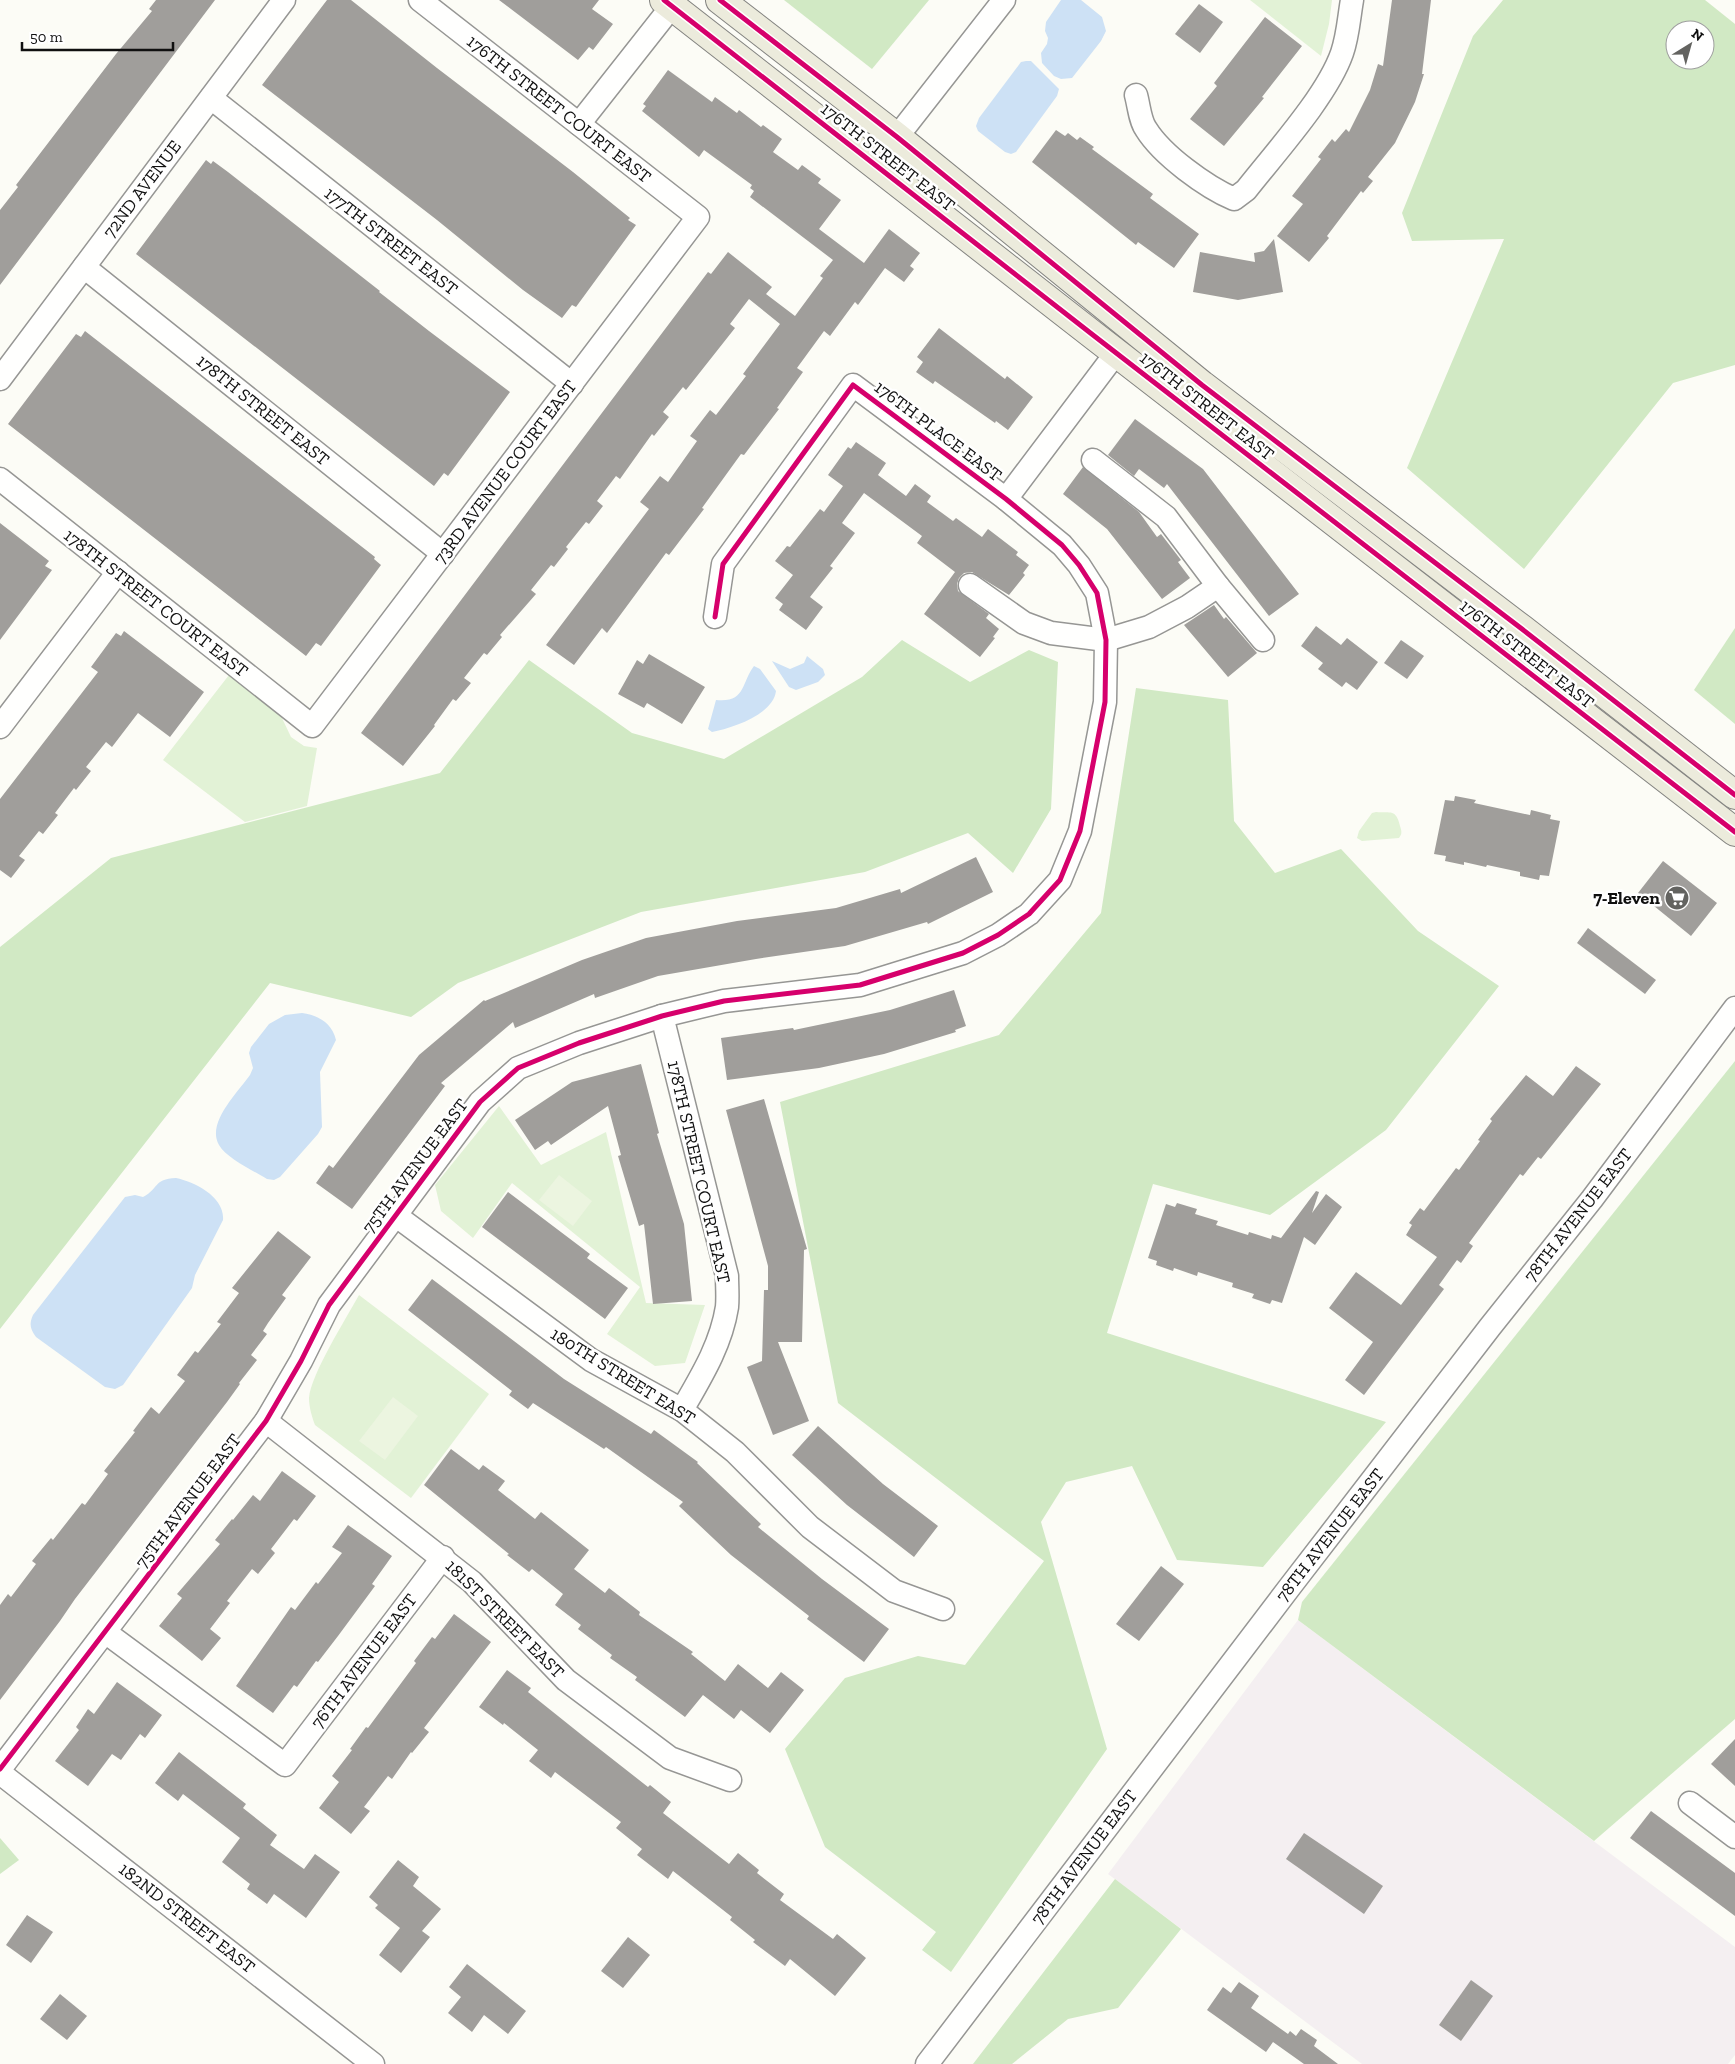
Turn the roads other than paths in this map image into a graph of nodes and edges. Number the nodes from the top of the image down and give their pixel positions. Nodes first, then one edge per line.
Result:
1 (284, 0) edge
2 (420, 0) edge
3 (720, 0) edge
4 (1004, 0) edge
5 (1352, 0) edge
6 (668, 3) edge
7 (1136, 95) dead end
8 (211, 98) junction
9 (579, 124) junction
10 (897, 137) junction
11 (875, 165) junction
12 (698, 217) joint
13 (84, 267) junction
14 (1116, 353) junction
15 (0, 379) edge
16 (572, 384) junction
17 (1202, 385) junction
18 (1093, 460) dead end
19 (0, 479) edge
20 (1006, 499) junction
21 (442, 554) junction
22 (118, 572) junction
23 (970, 585) dead end
24 (1218, 586) junction
25 (715, 617) dead end
26 (1106, 640) junction
27 (1263, 640) dead end
28 (312, 726) joint
29 (0, 727) edge
30 (1735, 795) edge
31 (1735, 832) edge
32 (1735, 1008) edge
33 (662, 1016) junction
34 (395, 1215) junction
35 (682, 1410) junction
36 (266, 1421) junction
37 (443, 1557) junction
38 (943, 1609) dead end
39 (105, 1632) junction
40 (0, 1771) edge
41 (730, 1780) dead end
42 (1690, 1803) dead end
43 (1735, 1837) edge
44 (374, 2064) edge
45 (927, 2064) edge

1 - 8 street, 72ND AVENUE
2 - 9 street, 176TH STREET COURT EAST
3 - 10 main road, 176TH STREET EAST
4 - 10 street
5 - 7 street
6 - 9 street
6 - 11 main road, 176TH STREET EAST
8 - 13 street, 72ND AVENUE
8 - 16 street, 177TH STREET EAST
9 - 12 street, 176TH STREET COURT EAST
10 - 11 street
10 - 17 main road, 176TH STREET EAST
11 - 14 main road, 176TH STREET EAST
12 - 16 street, 73RD AVENUE COURT EAST
13 - 15 street, 72ND AVENUE
13 - 21 street, 178TH STREET EAST
14 - 17 main road
14 - 20 street
14 - 31 main road, 176TH STREET EAST
16 - 21 street, 73RD AVENUE COURT EAST
17 - 30 main road, 176TH STREET EAST
18 - 24 street
19 - 22 street, 178TH STREET COURT EAST
20 - 25 street, 176TH PLACE EAST
20 - 26 street, 75TH AVENUE EAST
21 - 28 street, 73RD AVENUE COURT EAST
22 - 28 street, 178TH STREET COURT EAST
22 - 29 street
23 - 26 street
24 - 26 street
24 - 27 street
26 - 33 street, 75TH AVENUE EAST
32 - 45 street, 78TH AVENUE EAST
33 - 34 street, 75TH AVENUE EAST
33 - 35 street, 178TH STREET COURT EAST
34 - 35 street, 180TH STREET EAST
34 - 36 street, 75TH AVENUE EAST
35 - 38 street, 180TH STREET EAST
36 - 37 street, 181ST STREET EAST
36 - 39 street, 75TH AVENUE EAST
37 - 39 street, 76TH AVENUE EAST
37 - 41 street, 181ST STREET EAST
39 - 40 street, 75TH AVENUE EAST
40 - 44 street, 182ND STREET EAST
42 - 43 street

